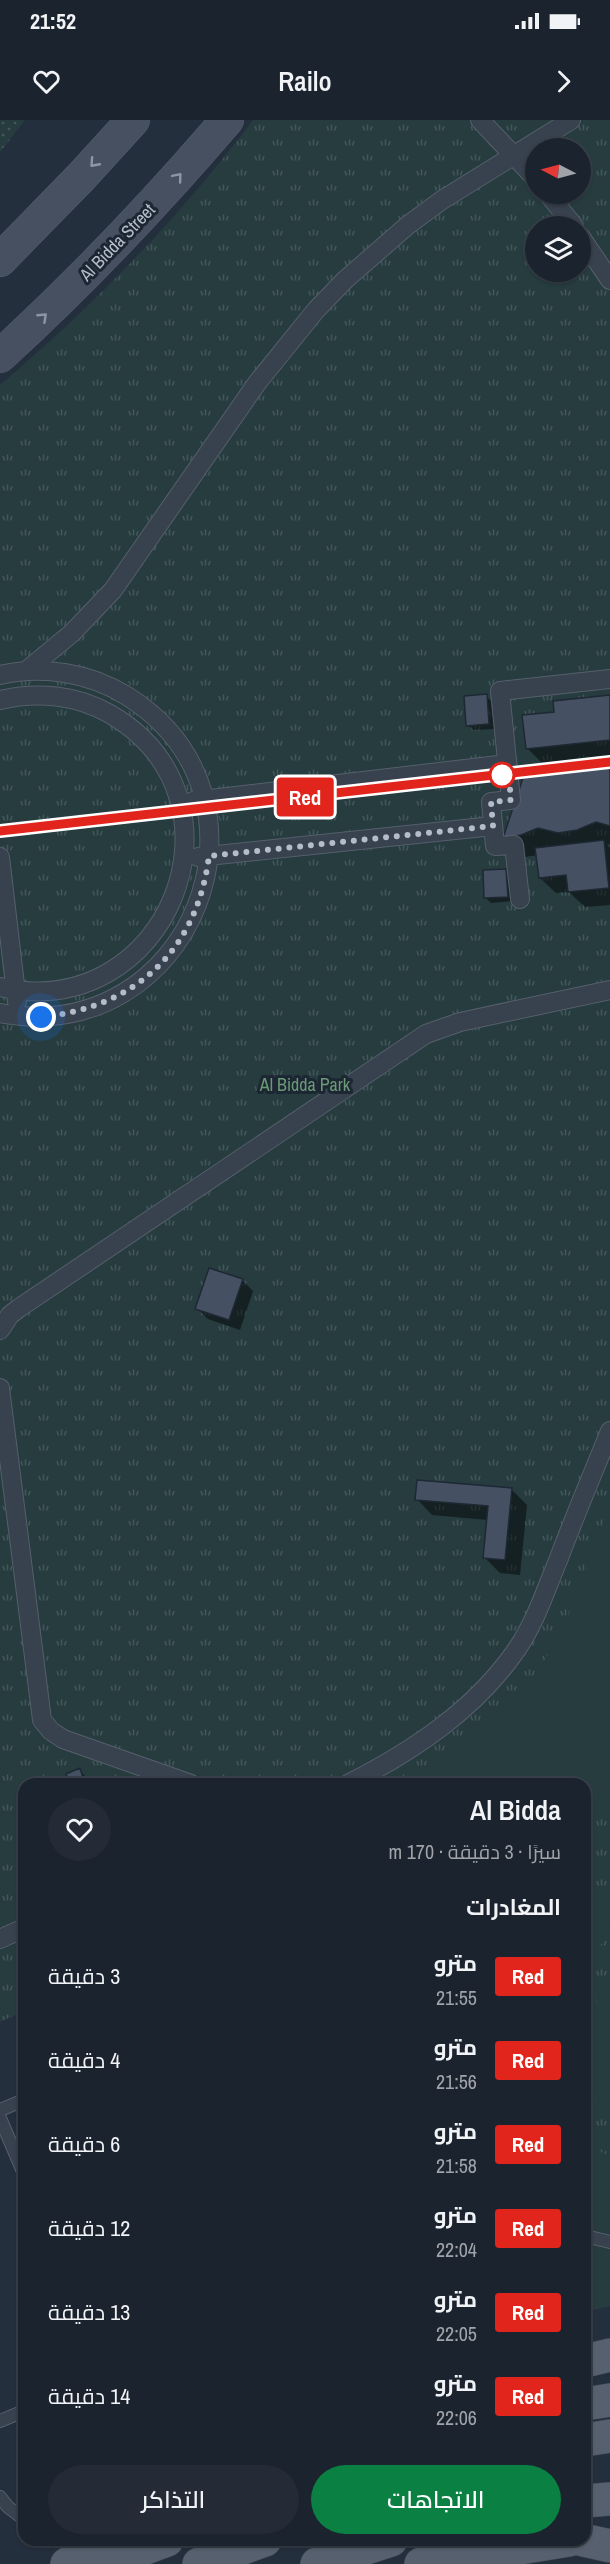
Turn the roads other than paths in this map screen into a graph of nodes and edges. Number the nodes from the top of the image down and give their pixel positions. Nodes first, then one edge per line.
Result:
1 (133, 120) edge
2 (227, 120) edge
3 (480, 120) edge
4 (571, 120) edge
5 (513, 156) junction
6 (525, 168) edge
7 (556, 204) edge
8 (566, 216) edge
9 (591, 252) edge
10 (0, 260) edge
11 (610, 280) edge
12 (0, 356) edge
13 (26, 671) junction
14 (0, 675) edge
15 (610, 679) edge
16 (0, 700) edge
17 (507, 764) junction
18 (204, 800) junction
19 (179, 803) junction
20 (493, 826) junction
21 (209, 856) junction
22 (0, 857) edge
23 (184, 859) junction
24 (520, 899) dead end
25 (8, 989) edge
26 (610, 990) edge
27 (9, 1014) edge
28 (0, 1330) edge
29 (0, 1388) edge
30 (610, 1431) edge
31 (174, 1778) edge
32 (358, 1778) edge
33 (18, 1930) edge
34 (0, 1938) edge
35 (18, 2102) edge
36 (0, 2110) edge
37 (0, 2118) edge
38 (18, 2160) edge
39 (591, 2237) edge
40 (610, 2242) edge
41 (610, 2355) edge
42 (591, 2360) edge
43 (610, 2400) edge
44 (591, 2403) edge
45 (18, 2414) edge
46 (0, 2421) edge
47 (610, 2436) edge
48 (591, 2439) edge
49 (0, 2498) edge
50 (610, 2499) edge
51 (591, 2501) edge
52 (18, 2514) edge
53 (610, 2535) edge
54 (591, 2538) edge
55 (591, 2541) edge
56 (95, 2546) edge
57 (151, 2546) edge
58 (249, 2546) edge
59 (372, 2546) edge
60 (533, 2546) edge
61 (610, 2546) edge
62 (440, 2562) edge
63 (67, 2564) edge
64 (103, 2564) edge
65 (200, 2564) edge
66 (317, 2564) edge

1 -> 10 main road
12 -> 2 main road, Al Bidda Street
3 - 5 street
4 - 5 street
5 - 6 street
5 - 13 street
7 - 8 street
9 - 11 street
13 - 14 street
13 - 18 street
15 - 17 street
16 - 19 street
17 - 18 street
17 - 20 street
18 - 19 street
18 - 21 street
19 - 23 street
20 - 21 street
20 - 24 street
21 - 23 street
21 - 27 street
22 - 25 street
23 - 25 street
25 - 27 street
26 - 28 street
29 - 31 street
30 - 32 street
33 - 34 street
35 - 36 lane
37 - 38 lane
39 - 40 lane
41 - 42 main road
43 - 44 main road
45 - 46 lane
47 - 48 main road
49 - 52 lane
50 - 51 main road
53 - 54 main road
55 - 61 main road
56 - 63 main road
57 - 64 main road
58 - 65 main road
59 - 66 main road
60 - 62 main road

